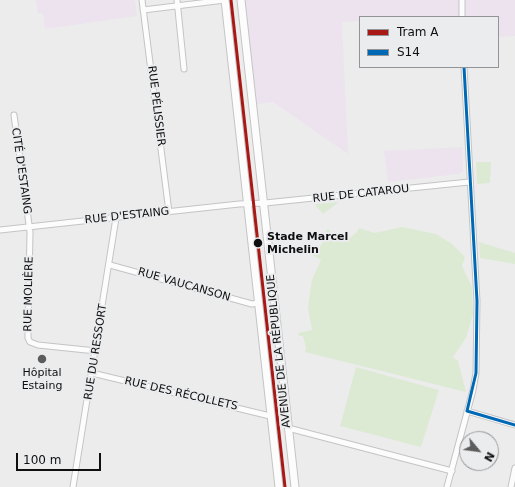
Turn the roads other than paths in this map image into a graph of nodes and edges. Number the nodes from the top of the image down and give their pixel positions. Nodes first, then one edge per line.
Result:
1 (142, 0) edge
2 (224, 0) edge
3 (240, 0) edge
4 (462, 0) edge
5 (177, 3) edge
6 (143, 10) junction
7 (462, 16) edge
8 (464, 68) edge
9 (184, 69) dead end
10 (14, 115) dead end
11 (469, 182) junction
12 (263, 203) junction
13 (250, 204) junction
14 (169, 212) junction
15 (116, 218) junction
16 (29, 227) junction
17 (0, 230) edge
18 (110, 265) junction
19 (258, 303) junction
20 (96, 351) junction
21 (92, 373) junction
22 (467, 412) junction
23 (270, 416) junction
24 (515, 425) edge
25 (288, 428) junction
26 (515, 468) edge
27 (452, 471) junction
28 (73, 487) edge
29 (279, 487) edge
30 (295, 487) edge
31 (447, 487) edge
32 (511, 487) edge

1 - 6 street, RUE PÉLISSIER
2 - 5 street
2 - 13 main road, AVENUE DE LA RÉPUBLIQUE
3 - 12 main road, AVENUE DE LA RÉPUBLIQUE
4 - 7 street
5 - 6 street
5 - 9 street
6 - 14 street, RUE PÉLISSIER
8 - 11 street
10 - 16 street, CITÉ D'ESTAING
11 - 12 street, RUE DE CATAROU
11 - 22 street
12 - 13 street, RUE DE CATAROU
12 - 25 main road, AVENUE DE LA RÉPUBLIQUE
13 - 14 street, RUE D'ESTAING
13 - 19 main road, AVENUE DE LA RÉPUBLIQUE
14 - 15 street, RUE D'ESTAING
15 - 16 street, RUE D'ESTAING
15 - 18 street, RUE DU RESSORT
16 - 17 street, RUE D'ESTAING
16 - 20 street, RUE MOLIÈRE
18 - 19 street, RUE VAUCANSON
18 - 20 street, RUE DU RESSORT
19 - 23 main road, AVENUE DE LA RÉPUBLIQUE
20 - 21 street, RUE DU RESSORT
21 - 23 street, RUE DES RÉCOLLETS
21 - 28 street, RUE DU RESSORT
22 - 24 street
22 - 27 street
23 - 29 main road, AVENUE DE LA RÉPUBLIQUE
25 - 27 street
25 - 30 main road, AVENUE DE LA RÉPUBLIQUE
26 - 32 street
27 - 31 street

